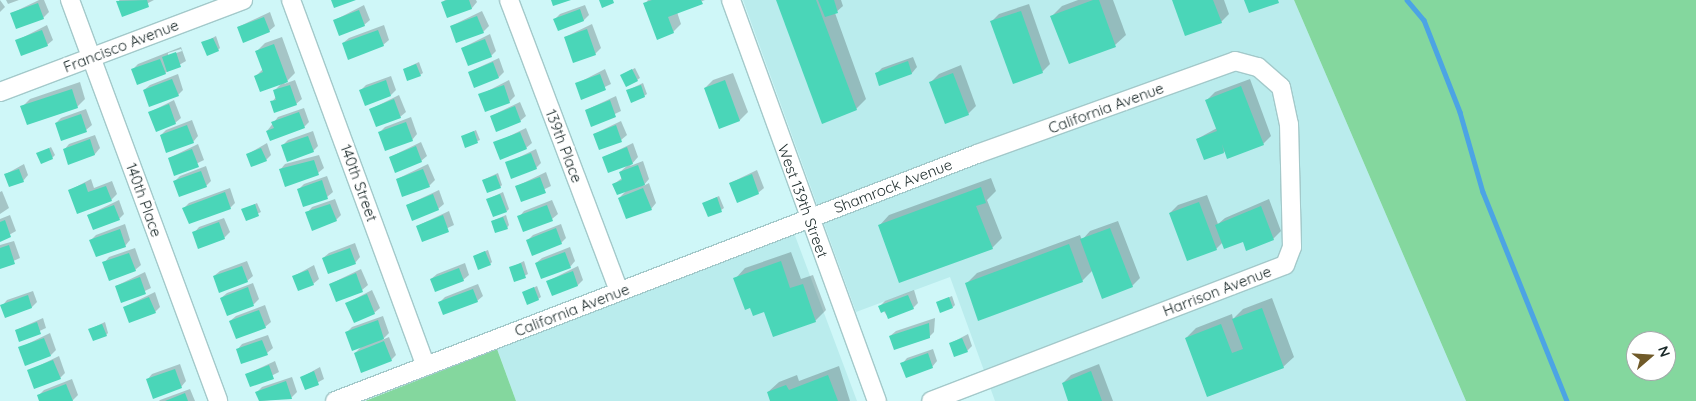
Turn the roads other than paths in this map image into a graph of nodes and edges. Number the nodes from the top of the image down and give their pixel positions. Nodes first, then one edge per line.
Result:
1 (70, 0) edge
2 (243, 0) edge
3 (291, 0) edge
4 (509, 0) edge
5 (731, 0) edge
6 (92, 57) junction
7 (1236, 62) joint
8 (0, 92) edge
9 (977, 154) joint
10 (809, 218) junction
11 (619, 291) junction
12 (426, 366) junction
13 (218, 401) edge
14 (335, 401) edge
15 (877, 401) edge
16 (931, 401) edge

1 - 6 street, 140th Place
2 - 6 street, Francisco Avenue
3 - 12 street, 140th Street
4 - 11 street, 139th Place
5 - 10 street, West 139th Street
6 - 8 street, Francisco Avenue
6 - 13 street, 140th Place
7 - 9 street, California Avenue
7 - 16 street, Harrison Avenue
9 - 10 street, Shamrock Avenue
10 - 11 street, California Avenue
10 - 15 street, West 139th Street
11 - 12 street, California Avenue
12 - 14 street, California Avenue

